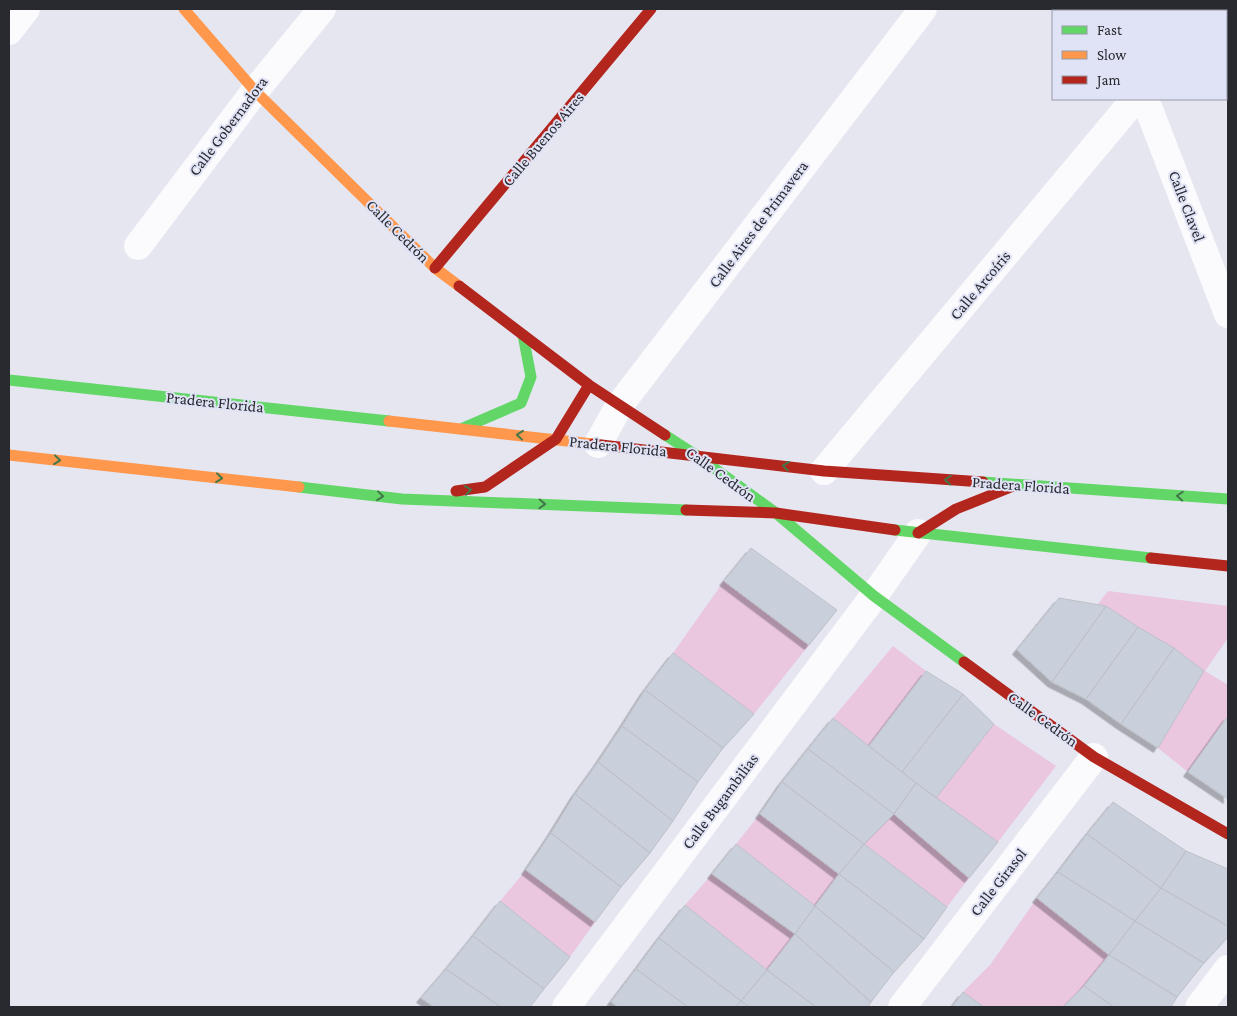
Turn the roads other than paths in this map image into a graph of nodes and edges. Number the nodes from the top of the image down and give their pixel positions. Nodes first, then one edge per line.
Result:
1 (26, 9) edge
2 (184, 9) edge
3 (322, 9) edge
4 (651, 9) edge
5 (923, 9) edge
6 (9, 31) edge
7 (255, 90) junction
8 (1135, 100) edge
9 (1145, 100) edge
10 (138, 246) dead end
11 (435, 268) junction
12 (1228, 314) edge
13 (524, 335) junction
14 (9, 380) edge
15 (589, 385) junction
16 (618, 406) junction
17 (461, 429) junction
18 (556, 440) junction
19 (598, 444) junction
20 (696, 454) junction
21 (9, 455) edge
22 (824, 471) junction
23 (1017, 485) junction
24 (402, 499) junction
25 (1228, 499) edge
26 (776, 513) junction
27 (918, 533) junction
28 (1228, 566) edge
29 (874, 596) junction
30 (1094, 757) junction
31 (1226, 827) edge
32 (1228, 969) edge
33 (566, 1007) edge
34 (902, 1007) edge
35 (1199, 1007) edge

1 - 6 street
2 - 7 main road, Calle Cedrón
3 - 7 street, Calle Gobernadora
4 - 11 main road, Calle Buenos Aires
5 - 16 street, Calle Aires de Primavera
7 - 10 street, Calle Gobernadora
7 - 11 main road, Calle Cedrón
8 - 22 street, Calle Arcoíris
9 - 12 street, Calle Clavel
11 - 13 main road, Calle Cedrón
13 - 15 main road, Calle Cedrón
13 - 17 main road
14 - 17 main road, Pradera Florida
15 - 16 main road, Calle Cedrón
15 - 18 main road
16 - 19 street, Calle Aires de Primavera
16 - 20 main road, Calle Cedrón
18 -> 17 main road, Pradera Florida
18 - 19 main road, Pradera Florida
24 -> 18 main road
19 - 20 main road, Pradera Florida
22 -> 20 main road, Pradera Florida
20 - 26 main road, Calle Cedrón
21 -> 24 main road
23 -> 22 main road, Pradera Florida
25 -> 23 main road, Pradera Florida
23 - 27 main road
24 -> 26 main road
26 - 27 main road
26 - 29 main road, Calle Cedrón
27 - 28 main road
27 - 29 street, Calle Bugambilias
29 - 30 main road, Calle Cedrón
29 - 33 street, Calle Bugambilias
30 - 31 main road, Calle Cedrón
30 - 34 street, Calle Girasol
32 - 35 street

